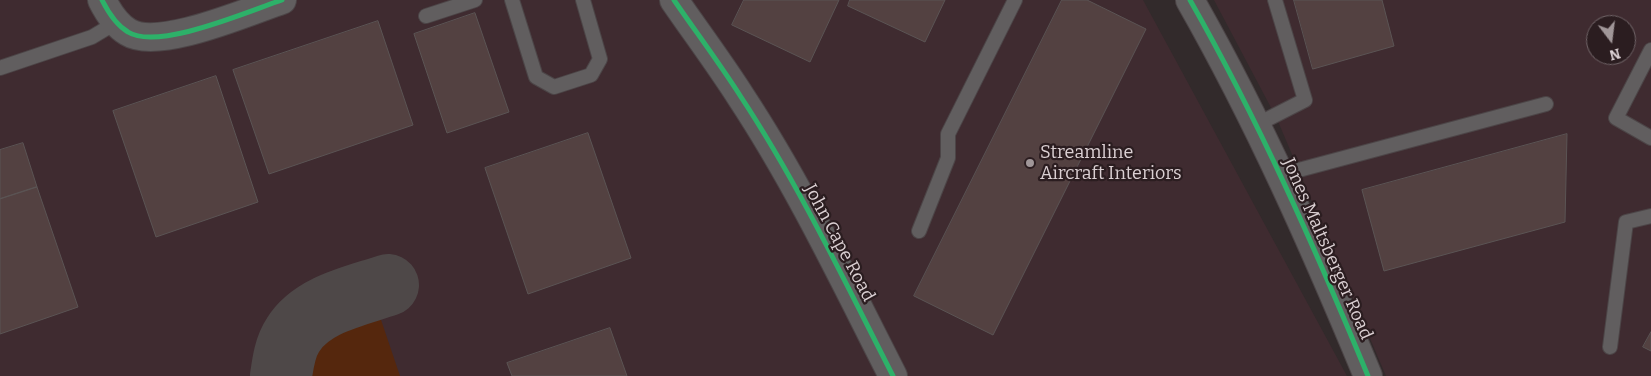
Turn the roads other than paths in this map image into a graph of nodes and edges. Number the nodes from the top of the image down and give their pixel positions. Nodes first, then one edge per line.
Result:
1 (102, 0) edge
2 (282, 0) edge
3 (475, 0) edge
4 (512, 0) edge
5 (583, 0) edge
6 (674, 0) edge
7 (1015, 0) edge
8 (1190, 0) edge
9 (1275, 0) edge
10 (426, 16) dead end
11 (123, 28) junction
12 (1651, 50) edge
13 (0, 68) edge
14 (1546, 104) dead end
15 (1256, 125) junction
16 (1651, 138) edge
17 (1280, 175) junction
18 (1651, 216) edge
19 (919, 231) dead end
20 (1610, 348) dead end
21 (893, 376) edge
22 (1368, 376) edge

1 - 11 street
2 - 11 street
3 - 10 lane
4 - 5 lane
6 - 21 street, John Cape Road
7 - 19 lane
8 - 15 street, Jones Maltsberger Road
9 - 15 lane
11 - 13 lane
12 - 16 lane
14 - 17 lane
15 - 17 street, Jones Maltsberger Road
17 - 22 street, Jones Maltsberger Road
18 - 20 lane

